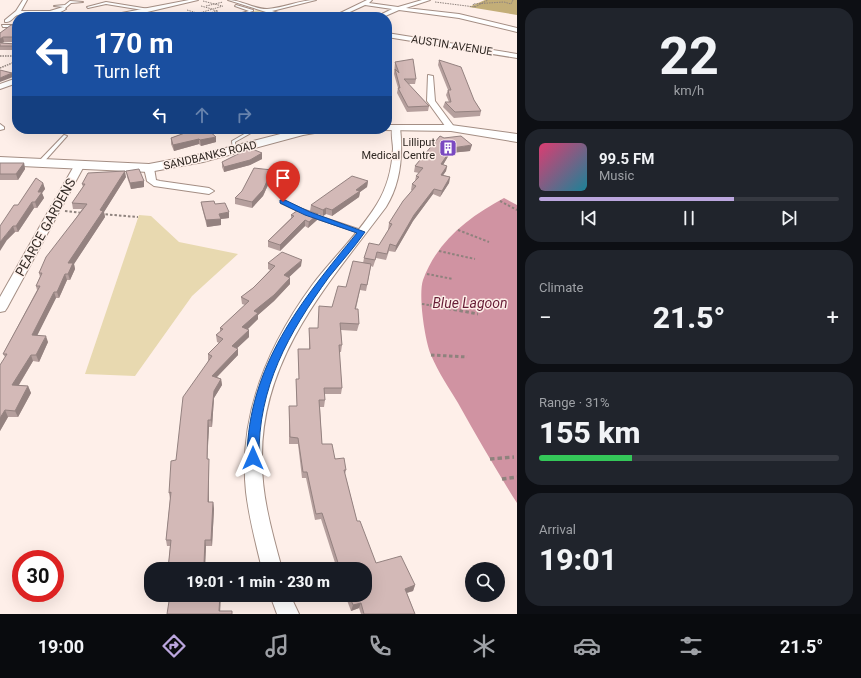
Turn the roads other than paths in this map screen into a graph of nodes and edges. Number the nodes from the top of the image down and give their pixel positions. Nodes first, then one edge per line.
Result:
1 (23, 0) edge
2 (197, 0) edge
3 (230, 0) edge
4 (314, 0) edge
5 (370, 0) edge
6 (428, 0) edge
7 (82, 2) dead end
8 (365, 4) junction
9 (55, 6) dead end
10 (236, 6) dead end
11 (88, 7) dead end
12 (64, 8) junction
13 (399, 8) junction
14 (149, 10) junction
15 (268, 10) junction
16 (18, 12) edge
17 (53, 12) edge
18 (140, 12) edge
19 (245, 12) edge
20 (274, 12) edge
21 (343, 12) edge
22 (390, 12) edge
23 (12, 17) edge
24 (7, 21) junction
25 (1, 23) edge
26 (12, 23) edge
27 (12, 24) edge
28 (517, 30) edge
29 (392, 36) edge
30 (517, 56) edge
31 (430, 76) dead end
32 (12, 84) edge
33 (2, 92) edge
34 (0, 125) edge
35 (392, 127) edge
36 (451, 128) junction
37 (0, 129) edge
38 (392, 130) edge
39 (246, 134) edge
40 (288, 134) edge
41 (65, 136) dead end
42 (517, 138) edge
43 (234, 150) junction
44 (0, 161) edge
45 (40, 163) junction
46 (79, 166) junction
47 (149, 168) junction
48 (209, 191) dead end
49 (283, 202) dead end
50 (362, 232) junction
51 (0, 308) edge
52 (270, 562) edge
53 (283, 602) edge
54 (288, 614) edge

1 - 16 street
2 - 14 street
3 - 15 street
4 - 15 street
5 - 8 street
6 - 13 street
7 - 12 lane
8 - 13 street
8 - 21 street
9 - 12 lane
10 - 19 lane
11 - 14 lane
12 - 17 street
13 - 22 street
13 - 28 street
14 - 18 street
15 - 20 street
23 - 24 street
24 - 25 street
24 - 26 street
25 - 27 lane
29 - 30 street, AUSTIN AVENUE
31 - 36 street
32 - 33 street
34 - 37 lane
35 - 36 main road
36 - 42 main road
38 - 50 street
39 - 43 lane
40 - 43 main road, SANDBANKS ROAD
41 - 45 lane
43 - 47 main road, SANDBANKS ROAD
44 - 45 main road, SANDBANKS ROAD
45 - 46 main road, SANDBANKS ROAD
46 - 47 main road, SANDBANKS ROAD
46 - 51 street, PEARCE GARDENS
47 - 48 street
49 - 50 lane
50 - 52 street
53 - 54 street

